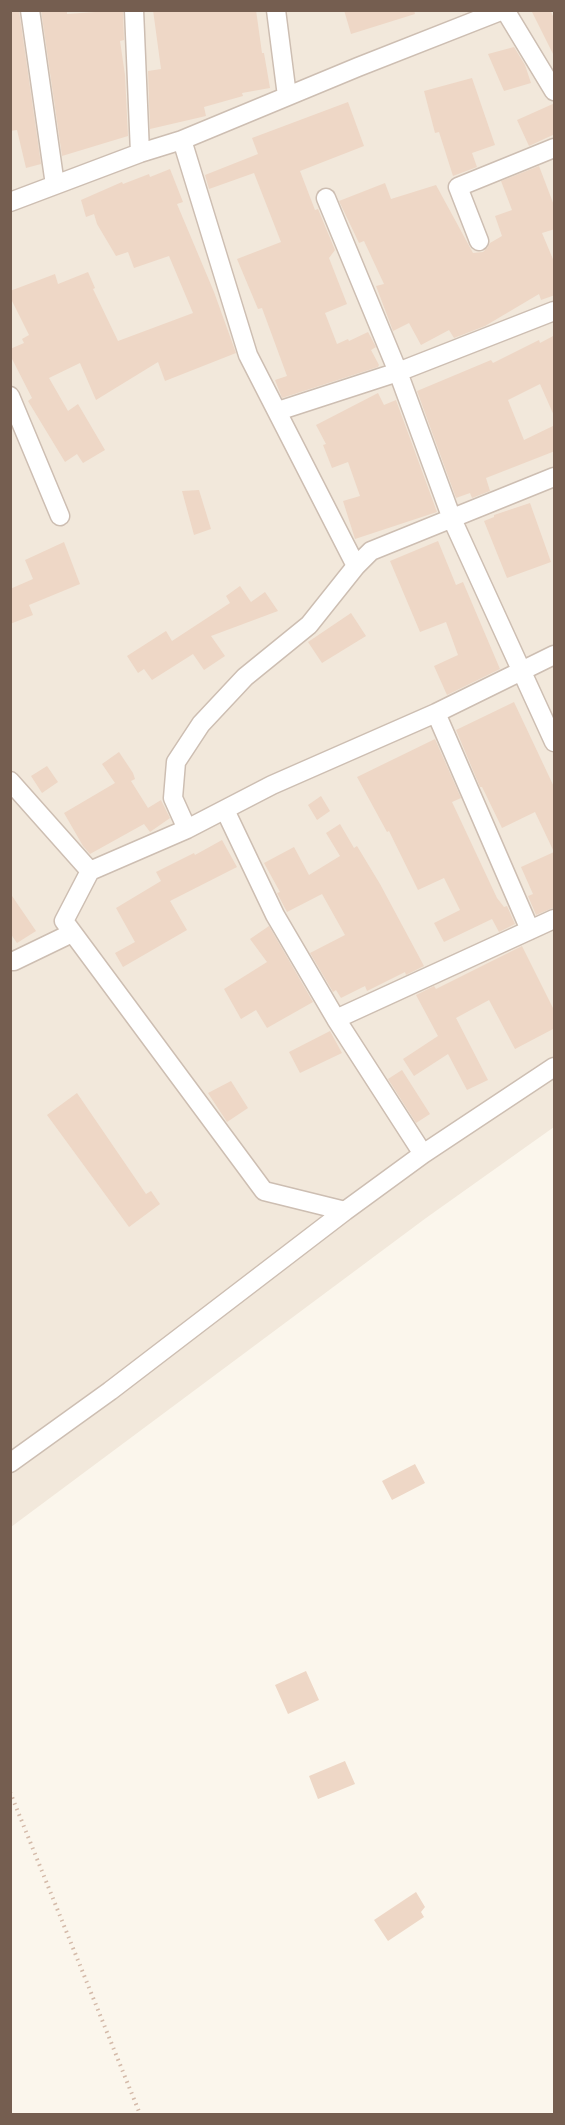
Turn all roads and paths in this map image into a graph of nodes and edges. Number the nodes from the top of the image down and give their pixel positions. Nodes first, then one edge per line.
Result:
1 (30, 10) edge
2 (134, 10) edge
3 (276, 10) edge
4 (504, 10) edge
5 (555, 91) edge
6 (287, 96) junction
7 (183, 140) junction
8 (555, 148) edge
9 (140, 153) junction
10 (54, 185) junction
11 (326, 198) dead end
12 (10, 202) edge
13 (479, 240) dead end
14 (555, 311) edge
15 (398, 372) junction
16 (10, 396) edge
17 (278, 411) junction
18 (555, 477) edge
19 (60, 516) dead end
20 (452, 519) junction
21 (356, 566) junction
22 (555, 656) edge
23 (522, 671) junction
24 (436, 713) junction
25 (555, 742) edge
26 (10, 781) edge
27 (225, 810) junction
28 (187, 829) junction
29 (90, 872) junction
30 (555, 919) edge
31 (530, 930) junction
32 (72, 933) junction
33 (10, 961) edge
34 (336, 1019) junction
35 (555, 1066) edge
36 (423, 1154) junction
37 (345, 1211) junction
38 (10, 1463) edge
39 (10, 1792) edge
40 (140, 2115) edge

1 - 10 street
2 - 9 street
3 - 6 street
4 - 5 street
4 - 6 street
6 - 7 street
7 - 9 street
7 - 17 street
8 - 13 street
9 - 10 street
10 - 12 street
11 - 15 street
14 - 15 street
15 - 17 street
15 - 20 street
16 - 19 street
17 - 21 street
18 - 20 street
20 - 21 street
20 - 23 street
21 - 28 street
22 - 23 street
23 - 24 street
23 - 25 street
24 - 27 street
24 - 31 street
26 - 29 street
27 - 28 street
27 - 34 street
28 - 29 street
29 - 32 street
30 - 31 street
31 - 34 street
32 - 33 street
32 - 37 street
34 - 36 street
35 - 36 street
36 - 37 street
37 - 38 street
39 - 40 path

